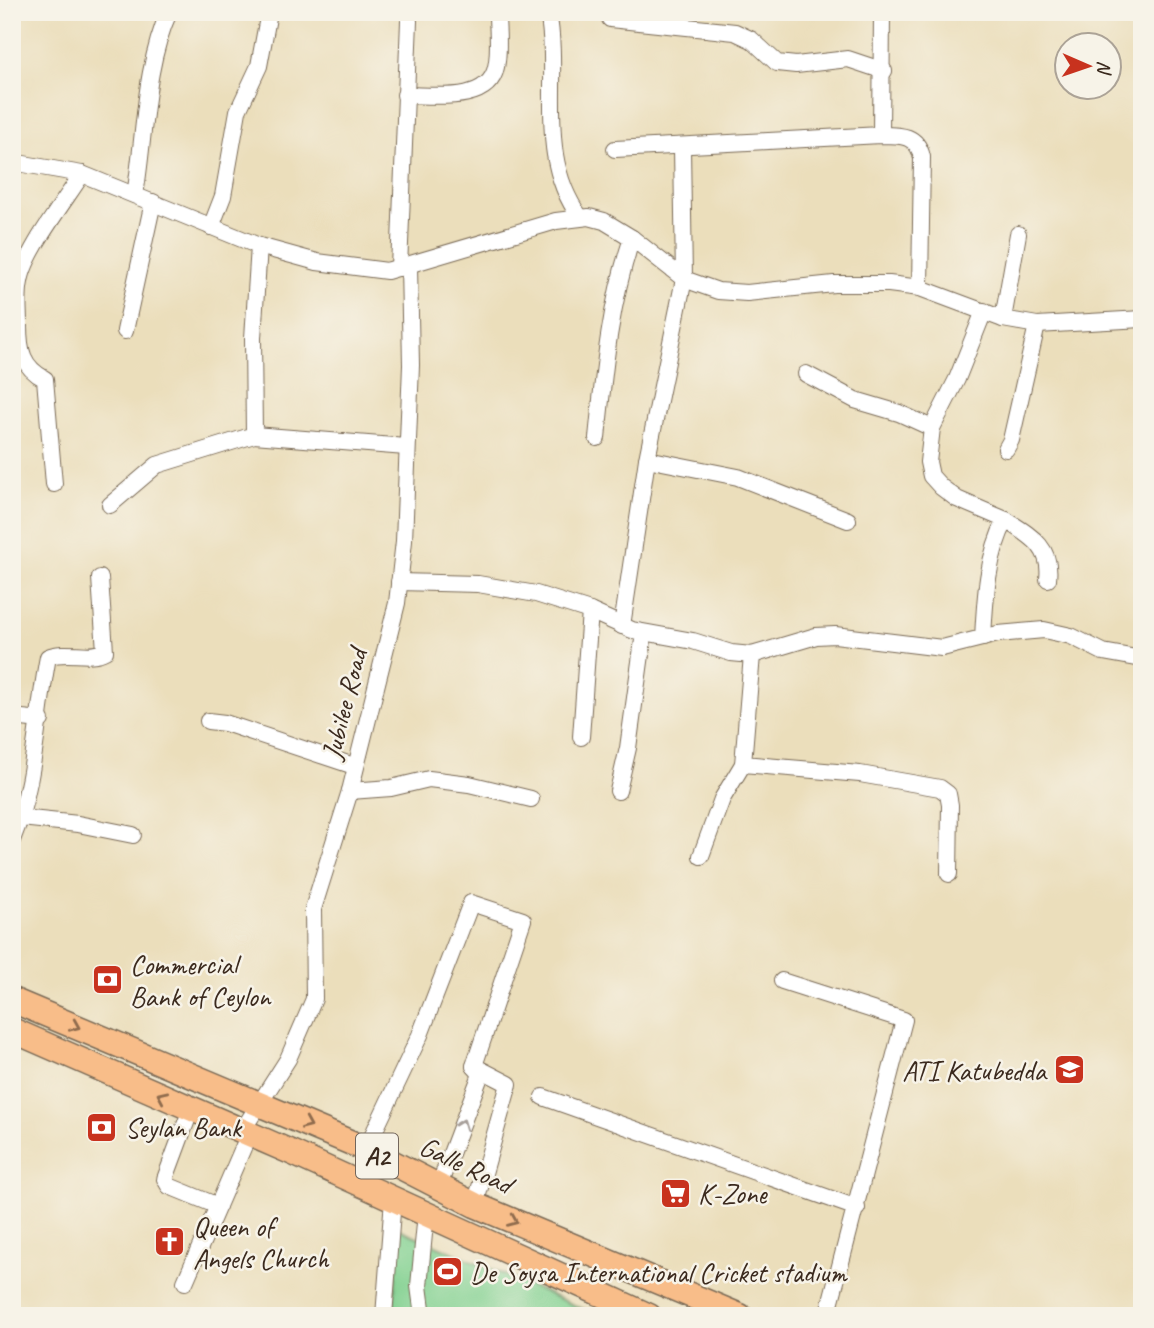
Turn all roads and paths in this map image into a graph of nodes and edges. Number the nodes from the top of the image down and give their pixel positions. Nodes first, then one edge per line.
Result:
1 (169, 12) edge
2 (269, 12) edge
3 (497, 12) edge
4 (548, 12) edge
5 (882, 12) edge
6 (610, 19) dead end
7 (409, 21) dead end
8 (884, 71) junction
9 (405, 95) junction
10 (881, 135) junction
11 (682, 147) junction
12 (615, 149) dead end
13 (12, 162) edge
14 (82, 174) junction
15 (135, 195) junction
16 (153, 202) junction
17 (580, 217) junction
18 (211, 227) junction
19 (1017, 234) dead end
20 (632, 238) junction
21 (259, 246) junction
22 (404, 267) junction
23 (684, 279) junction
24 (920, 288) junction
25 (984, 311) junction
26 (1003, 319) junction
27 (1142, 319) edge
28 (1037, 325) junction
29 (125, 331) dead end
30 (16, 338) edge
31 (806, 374) dead end
32 (932, 428) junction
33 (254, 435) junction
34 (597, 438) dead end
35 (406, 447) junction
36 (1006, 449) dead end
37 (647, 459) junction
38 (54, 484) dead end
39 (110, 505) dead end
40 (848, 520) dead end
41 (1006, 520) junction
42 (100, 578) dead end
43 (1048, 579) dead end
44 (399, 582) junction
45 (590, 611) junction
46 (622, 626) junction
47 (644, 633) junction
48 (984, 638) junction
49 (752, 655) junction
50 (1142, 659) edge
51 (12, 717) edge
52 (41, 720) junction
53 (208, 721) dead end
54 (581, 737) dead end
55 (743, 764) junction
56 (354, 766) junction
57 (350, 791) junction
58 (618, 791) dead end
59 (531, 799) dead end
60 (21, 818) junction
61 (133, 835) dead end
62 (12, 840) edge
63 (701, 856) dead end
64 (949, 874) dead end
65 (782, 981) dead end
66 (12, 1000) edge
67 (12, 1030) edge
68 (474, 1066) junction
69 (543, 1097) dead end
70 (258, 1103) junction
71 (191, 1109) junction
72 (246, 1133) junction
73 (366, 1149) junction
74 (458, 1197) junction
75 (393, 1199) junction
76 (218, 1206) junction
77 (857, 1208) junction
78 (436, 1218) junction
79 (185, 1282) dead end
80 (384, 1316) edge
81 (423, 1316) edge
82 (649, 1316) edge
83 (740, 1316) edge
84 (827, 1316) edge

1 - 15 street
2 - 18 street
3 - 9 street
4 - 17 street
5 - 8 street
6 - 8 street
7 - 9 street, Jubilee Road
8 - 10 street
9 - 22 street, Jubilee Road
10 - 11 street
10 - 24 street
11 - 12 street
11 - 23 street
13 - 14 street
14 - 15 street
14 - 30 street
15 - 16 street
16 - 18 street
16 - 29 street
17 - 20 street
17 - 22 street
18 - 21 street
19 - 26 street
20 - 23 street
20 - 34 street
21 - 22 street
21 - 33 street
22 - 35 street, Jubilee Road
23 - 24 street
23 - 37 street
24 - 25 street
25 - 26 street
25 - 32 street
26 - 28 street
27 - 28 street
28 - 36 street
30 - 38 street
31 - 32 street
32 - 41 street
33 - 35 street
33 - 39 street
35 - 44 street, Jubilee Road
37 - 40 street
37 - 46 street
41 - 43 street
41 - 48 street
42 - 52 street
44 - 45 street
44 - 56 street, Jubilee Road
45 - 46 street
45 - 54 street
46 - 47 street
47 - 49 street
47 - 58 street
48 - 49 street
48 - 50 street
49 - 55 street
51 - 52 street
52 - 60 street
53 - 56 street
55 - 63 street
55 - 64 street
56 - 57 street, Jubilee Road
57 - 59 street
57 - 70 street, Jubilee Road
60 - 61 street
60 - 62 street
65 - 77 street
66 -> 70 highway, Galle Road / A2
71 -> 67 highway, A2
68 - 73 street
74 -> 68 street
68 - 74 street
69 - 77 street
70 - 72 street, Jubilee Road
70 -> 73 highway, Galle Road / A2
71 - 72 highway, A2
71 - 76 street
72 - 75 highway, A2
72 - 76 street, Jubilee Road
73 - 74 highway, Galle Road / A2
74 - 78 highway
74 -> 83 highway, Galle Road / A2
75 - 78 highway, A2
75 - 80 street
76 - 79 street, Jubilee Road
77 - 84 street
78 - 81 street
78 - 82 highway, A2

